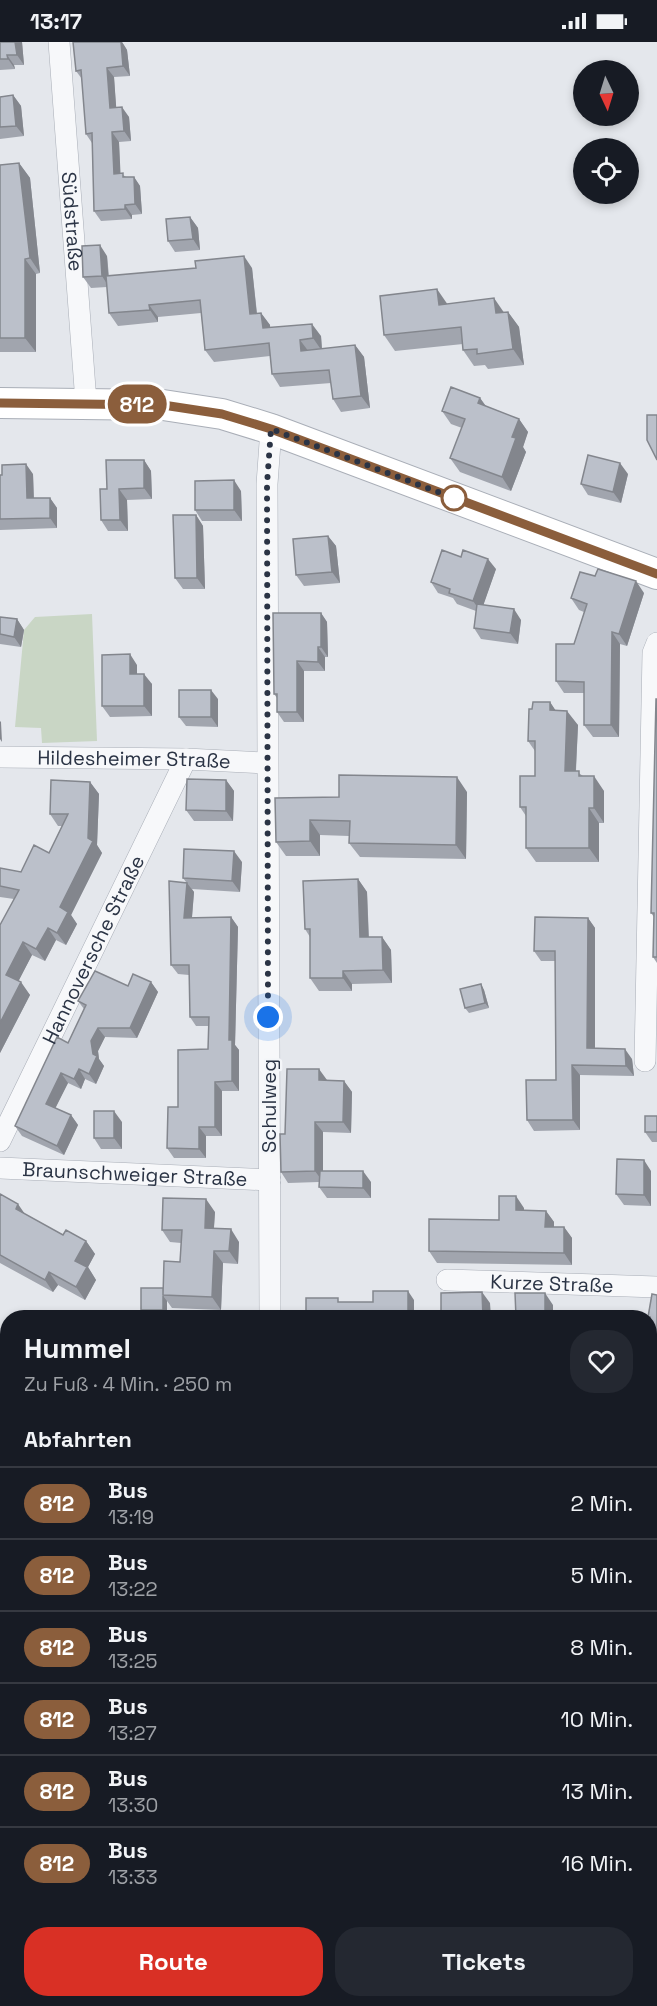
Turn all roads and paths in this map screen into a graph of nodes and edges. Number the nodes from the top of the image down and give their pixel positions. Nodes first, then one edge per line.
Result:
1 (59, 42) edge
2 (86, 402) junction
3 (0, 403) edge
4 (271, 429) junction
5 (657, 574) edge
6 (657, 643) edge
7 (0, 757) edge
8 (186, 759) junction
9 (267, 762) junction
10 (645, 1061) dead end
11 (0, 1141) edge
12 (0, 1168) edge
13 (270, 1180) junction
14 (447, 1280) dead end
15 (657, 1287) edge
16 (270, 1310) edge

1 - 2 street, Südstraße
2 - 3 main road
2 - 4 main road
4 - 5 main road
4 - 9 street, Schulweg
6 - 10 street
7 - 8 street, Hildesheimer Straße
8 - 9 street, Hildesheimer Straße
8 - 11 street, Hannoversche Straße
9 - 13 street, Schulweg
12 - 13 street, Braunschweiger Straße
13 - 16 street, Schulweg
14 - 15 street, Kurze Straße

